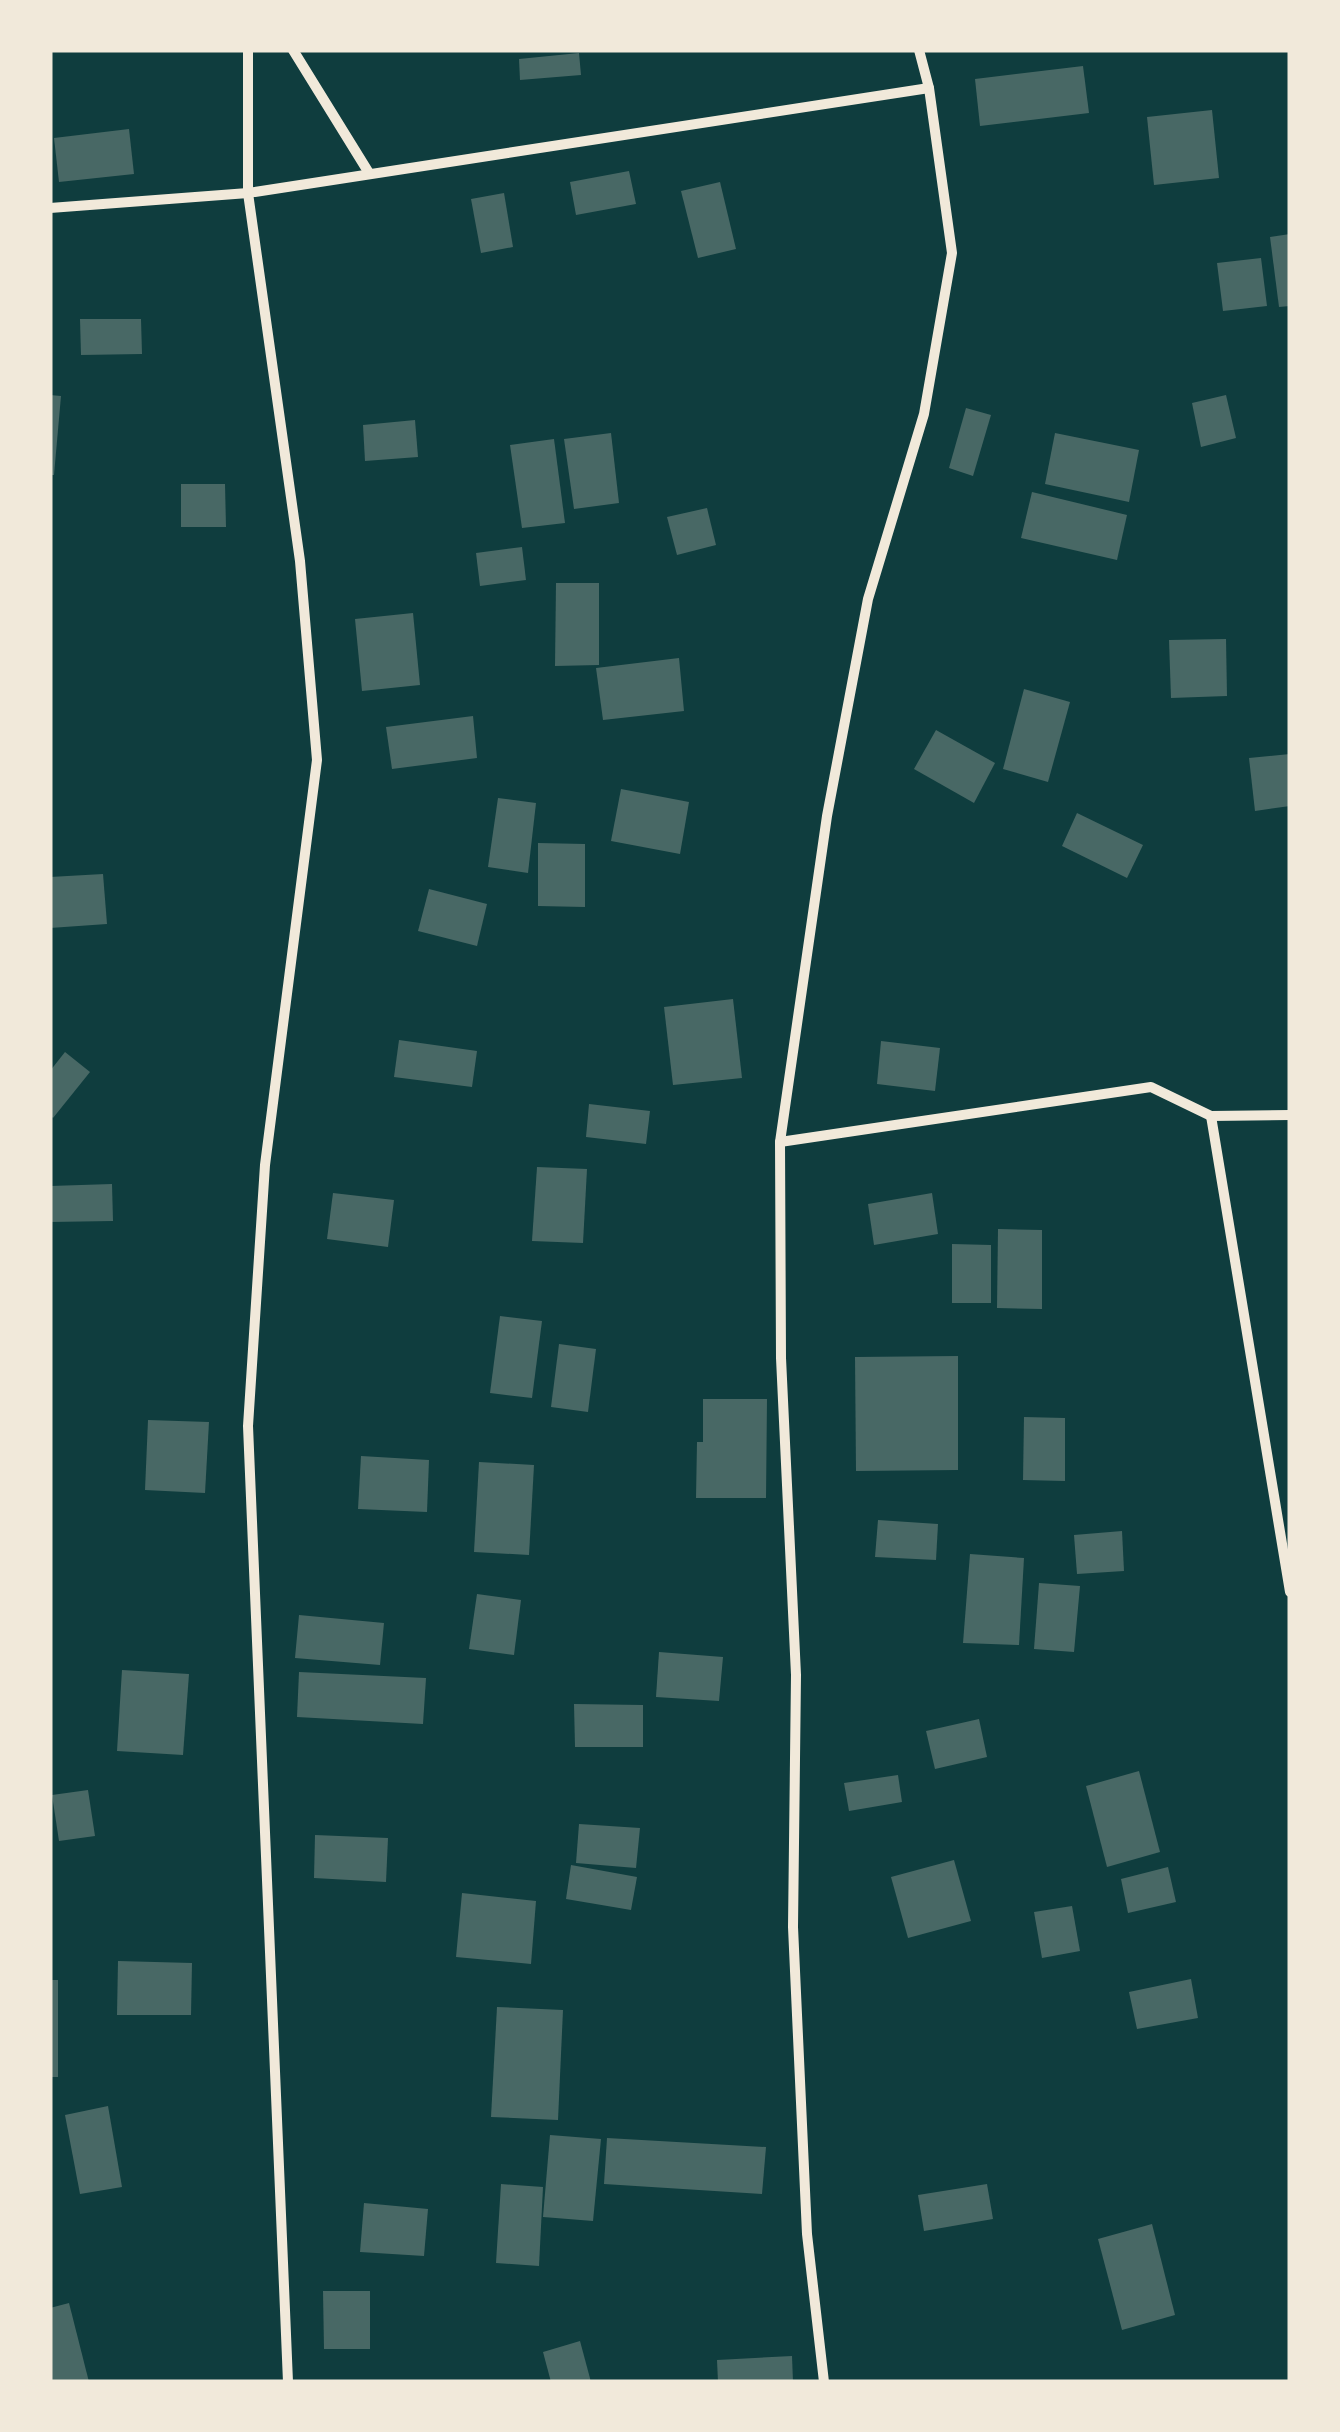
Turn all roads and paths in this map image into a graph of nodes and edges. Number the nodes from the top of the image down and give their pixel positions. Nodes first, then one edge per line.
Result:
1 (248, 50) edge
2 (293, 50) edge
3 (920, 50) edge
4 (929, 88) junction
5 (369, 174) junction
6 (248, 193) junction
7 (50, 208) edge
8 (1290, 1115) edge
9 (1211, 1116) junction
10 (780, 1142) junction
11 (1290, 1592) edge
12 (288, 2382) edge
13 (824, 2382) edge

1 - 6 street
2 - 5 street
3 - 4 street
4 - 5 street
4 - 10 street
5 - 6 street
6 - 7 street
6 - 12 street
8 - 9 street
9 - 10 street
9 - 11 street
10 - 13 street

